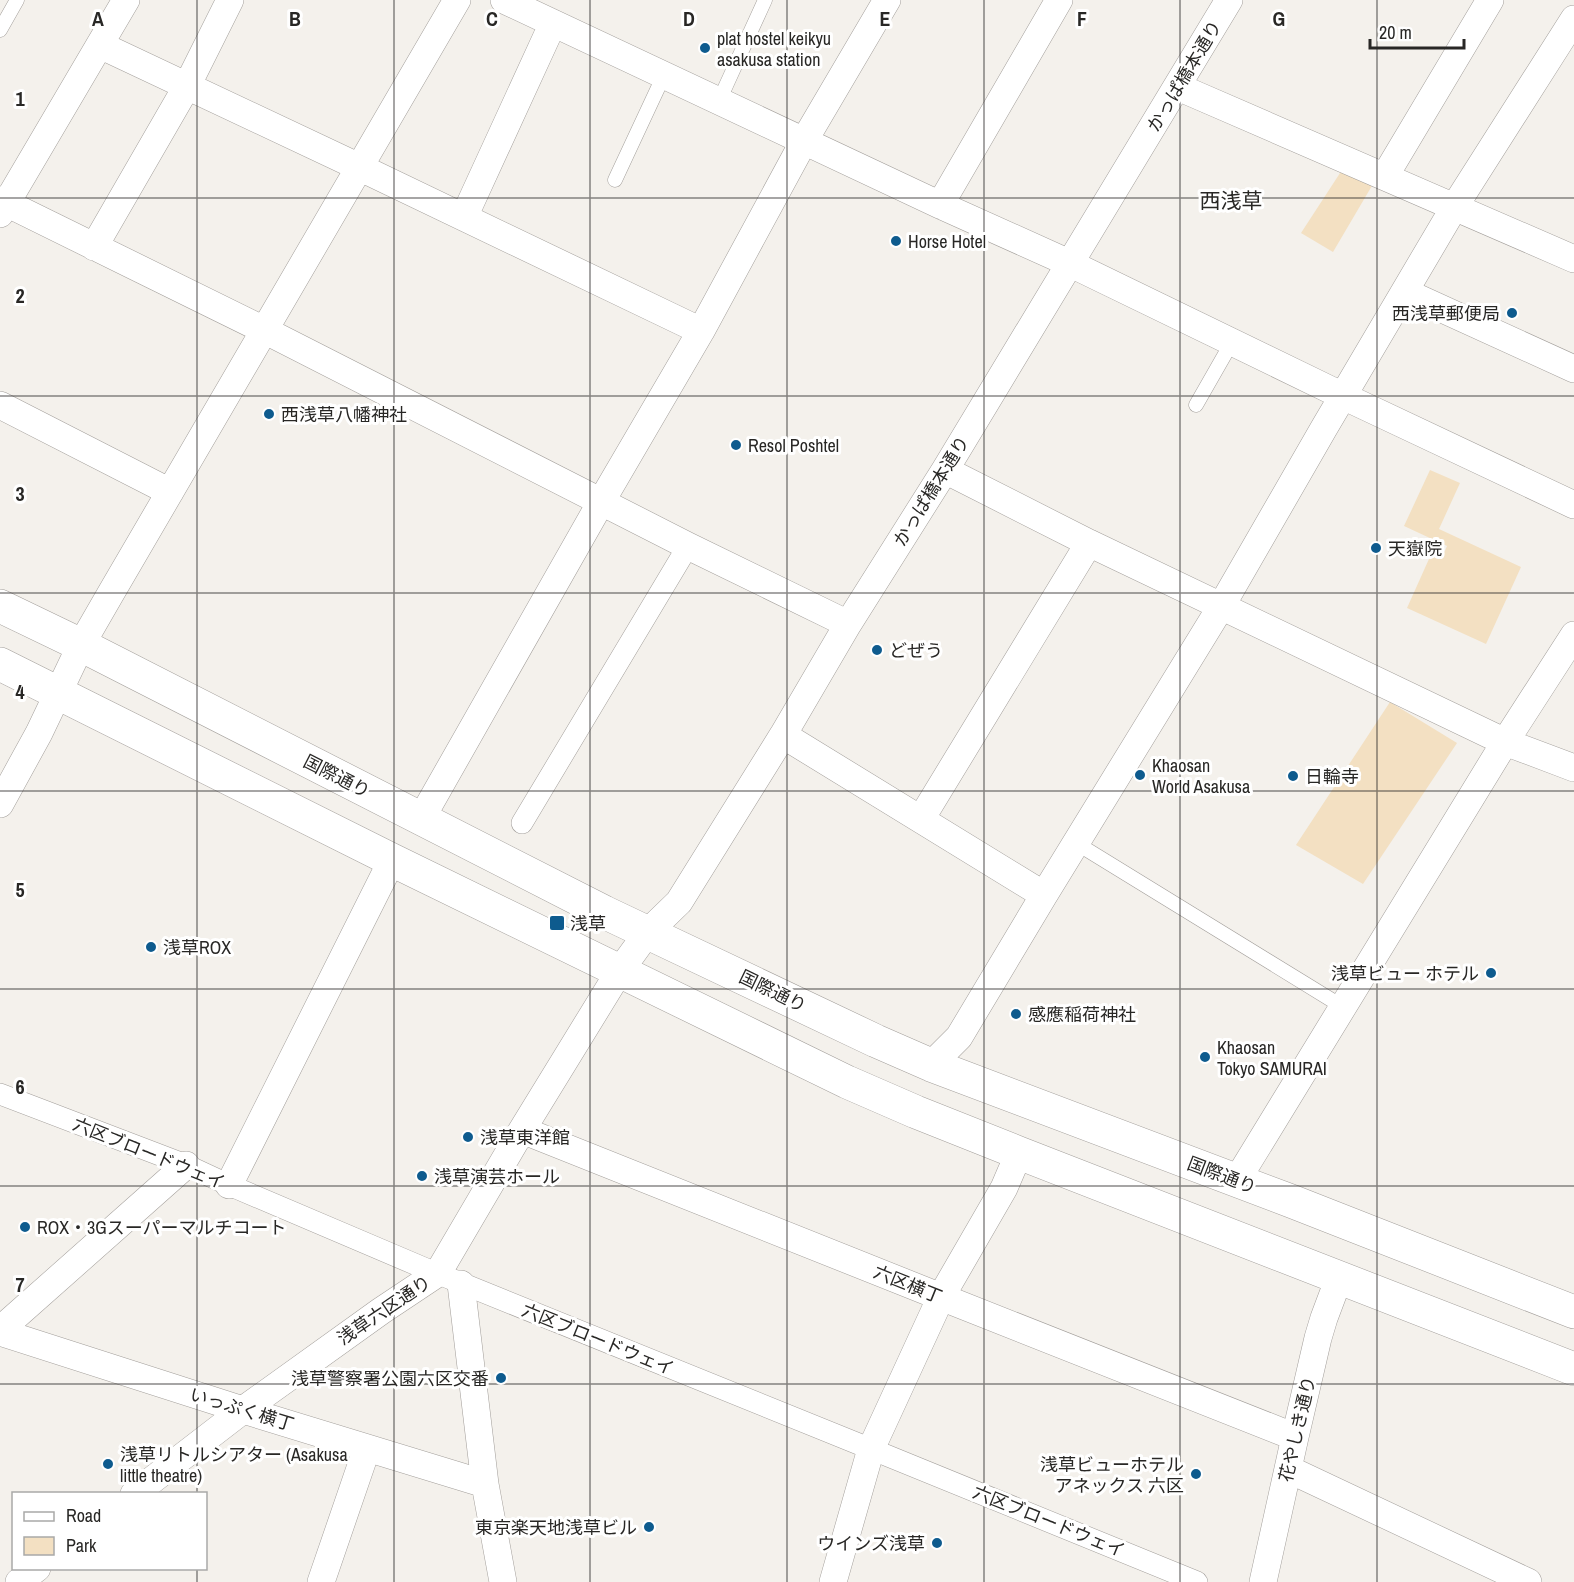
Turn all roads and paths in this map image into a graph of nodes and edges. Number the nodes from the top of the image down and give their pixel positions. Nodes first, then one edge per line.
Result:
1 (18, 0) edge
2 (126, 0) edge
3 (230, 0) edge
4 (457, 0) edge
5 (504, 0) edge
6 (765, 0) edge
7 (887, 0) edge
8 (1059, 0) edge
9 (1229, 0) edge
10 (1490, 0) edge
11 (1574, 19) edge
12 (553, 23) junction
13 (0, 30) edge
14 (100, 45) junction
15 (664, 75) junction
16 (187, 86) junction
17 (1178, 87) junction
18 (719, 101) junction
19 (804, 141) junction
20 (359, 167) junction
21 (1385, 176) junction
22 (615, 180) dead end
23 (940, 205) junction
24 (2, 206) edge
25 (1455, 206) junction
26 (464, 217) junction
27 (94, 247) junction
28 (1574, 259) edge
29 (1069, 263) junction
30 (1405, 292) junction
31 (264, 330) junction
32 (701, 331) junction
33 (1232, 342) junction
34 (1574, 369) edge
35 (1343, 396) junction
36 (0, 405) edge
37 (1196, 405) dead end
38 (945, 470) junction
39 (170, 492) junction
40 (600, 502) junction
41 (1574, 505) edge
42 (1089, 543) junction
43 (688, 546) junction
44 (1222, 605) junction
45 (0, 606) edge
46 (848, 624) junction
47 (1574, 635) edge
48 (81, 645) junction
49 (0, 664) edge
50 (59, 693) junction
51 (783, 735) junction
52 (1505, 742) junction
53 (1574, 768) edge
54 (0, 804) edge
55 (421, 819) junction
56 (921, 819) junction
57 (522, 823) dead end
58 (1076, 843) junction
59 (392, 860) junction
60 (1044, 895) junction
61 (648, 932) junction
62 (619, 972) junction
63 (1343, 1007) junction
64 (931, 1065) junction
65 (0, 1094) edge
66 (522, 1130) junction
67 (1019, 1153) junction
68 (186, 1165) junction
69 (1237, 1180) junction
70 (228, 1185) junction
71 (1339, 1278) junction
72 (449, 1279) junction
73 (940, 1297) junction
74 (1572, 1306) edge
75 (0, 1331) edge
76 (1574, 1369) edge
77 (243, 1410) junction
78 (1295, 1437) junction
79 (367, 1448) junction
80 (872, 1449) junction
81 (1287, 1469) junction
82 (485, 1484) junction
83 (137, 1492) edge
84 (36, 1570) edge
85 (19, 1582) edge
86 (321, 1582) edge
87 (503, 1582) edge
88 (834, 1582) edge
89 (1197, 1582) edge
90 (1263, 1582) edge
91 (1528, 1582) edge

1 - 13 lane
2 - 14 street
3 - 16 street
4 - 20 street
5 - 12 street
6 - 18 lane
7 - 19 street
8 - 23 street
9 - 17 street, かっぱ橋本通り
10 - 21 street
11 - 25 street
12 - 15 street
12 - 26 street
14 - 16 street
14 - 24 street
15 - 18 street
15 - 22 lane
16 - 20 street
16 - 27 street
17 - 21 street
17 - 29 street, かっぱ橋本通り
18 - 19 street
19 - 23 street
19 - 32 street
20 - 26 street
20 - 31 street
21 - 25 street
23 - 29 street
24 - 27 street
25 - 28 street
25 - 30 street
26 - 32 street
27 - 31 street
29 - 33 street
29 - 38 street, かっぱ橋本通り
30 - 34 street
30 - 35 street
31 - 39 street
31 - 40 street
32 - 40 street
33 - 35 street
33 - 37 lane
35 - 41 street
35 - 44 street
36 - 39 street
38 - 42 street
38 - 46 street, かっぱ橋本通り
39 - 48 street
40 - 43 street
40 - 55 street
42 - 44 street
42 - 56 street
43 - 46 street
43 - 57 street
44 - 52 street
44 - 58 street
45 - 48 main road, 国際通り
46 - 51 street, かっぱ橋本通り
47 - 52 street
48 - 50 street
48 - 55 main road, 国際通り
49 - 50 main road
50 - 54 street
50 - 59 main road
51 - 56 street
51 - 61 street, かっぱ橋本通り
52 - 53 street
52 - 63 street
55 - 61 main road, 国際通り
56 - 60 street
58 - 60 street
58 - 63 lane
59 - 62 main road
59 - 70 street
60 - 64 street
61 - 62 street, かっぱ橋本通り
61 - 64 main road, 国際通り
62 - 66 street, 浅草六区通り
62 - 67 main road
63 - 69 street
64 - 69 main road, 国際通り
65 - 68 street, 六区ブロードウェイ
66 - 72 street, 浅草六区通り
66 - 73 street, 六区横丁
67 - 71 main road
67 - 73 street
68 - 70 street, 六区ブロードウェイ
68 - 75 street
69 - 74 main road, 国際通り
70 - 72 street, 六区ブロードウェイ
71 - 76 main road
71 - 78 street, 花やしき通り
72 - 77 street, 浅草六区通り
72 - 80 street, 六区ブロードウェイ
72 - 82 street
73 - 78 street, 六区横丁
73 - 80 street
75 - 77 street, いっぷく横丁
77 - 79 street, いっぷく横丁
77 - 83 street, 浅草六区通り
78 - 81 street, 花やしき通り
79 - 82 street, いっぷく横丁
79 - 86 street
80 - 88 street
80 - 89 street, 六区ブロードウェイ
81 - 90 street, 花やしき通り
81 - 91 street
82 - 87 street
84 - 85 street

